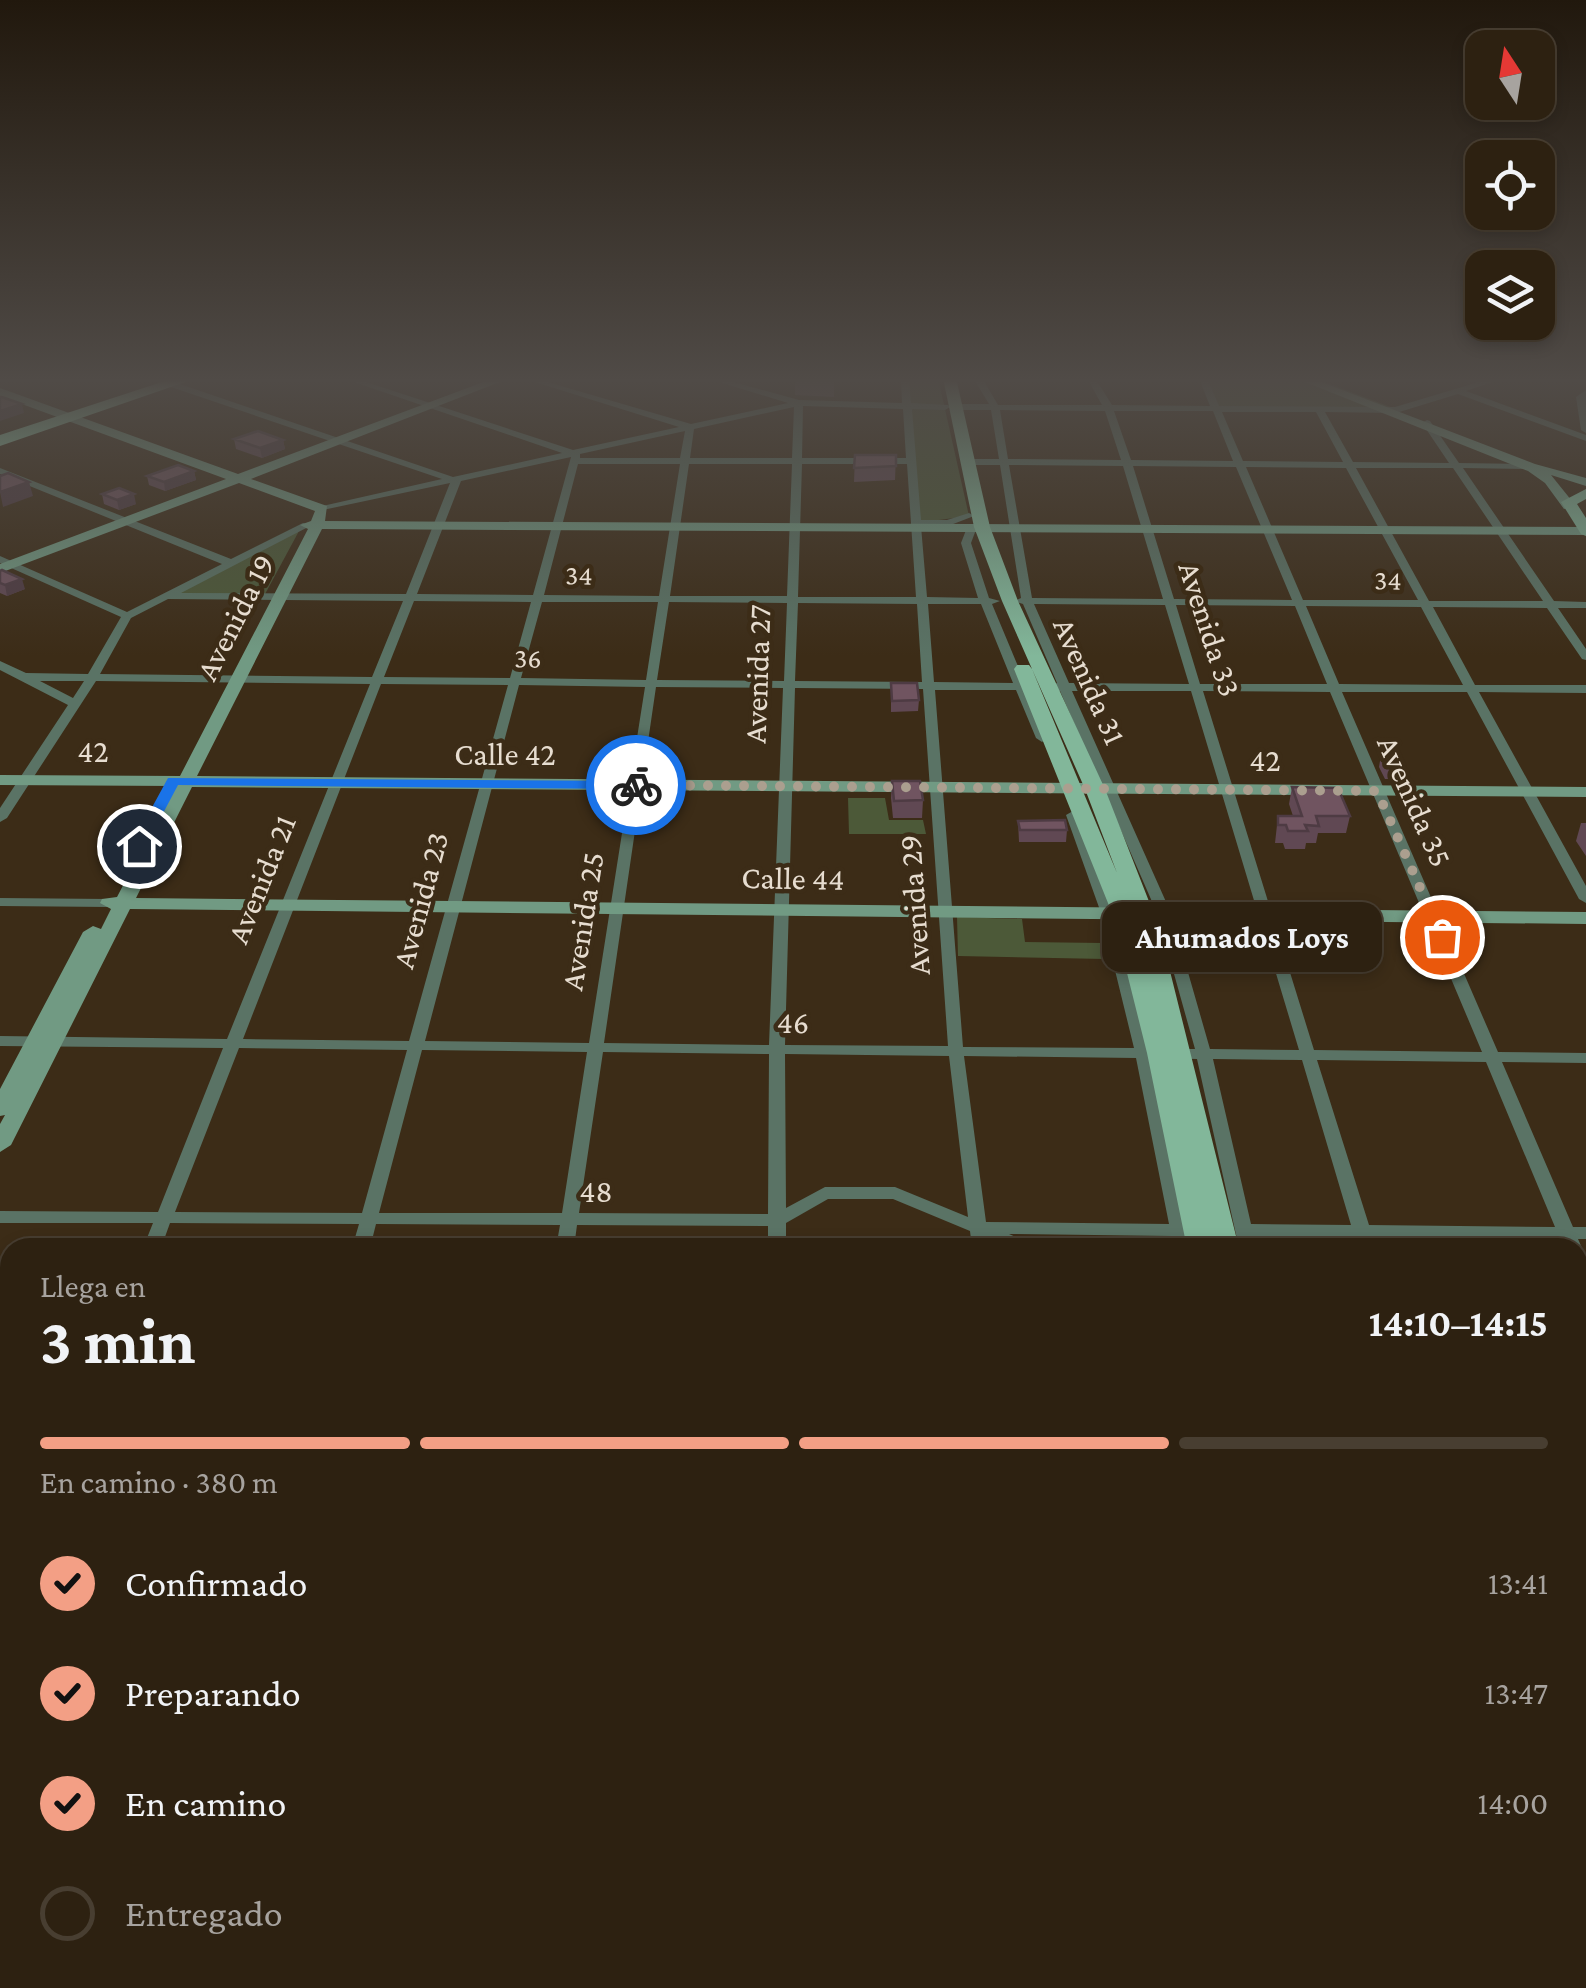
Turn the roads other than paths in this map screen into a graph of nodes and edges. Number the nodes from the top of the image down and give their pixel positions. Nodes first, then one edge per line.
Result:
1 (0, 471) edge
2 (219, 471) edge
3 (259, 471) edge
4 (430, 471) edge
5 (501, 471) edge
6 (572, 471) edge
7 (686, 471) edge
8 (798, 471) edge
9 (913, 471) edge
10 (964, 471) edge
11 (970, 471) edge
12 (1005, 471) edge
13 (1129, 471) edge
14 (1243, 471) edge
15 (1353, 471) edge
16 (1461, 471) edge
17 (1534, 471) edge
18 (1550, 471) edge
19 (1556, 473) junction
20 (239, 478) junction
21 (456, 480) junction
22 (1586, 482) edge
23 (1586, 494) edge
24 (1569, 504) junction
25 (316, 520) junction
26 (122, 522) junction
27 (439, 524) junction
28 (974, 524) junction
29 (558, 525) junction
30 (916, 525) junction
31 (675, 526) junction
32 (797, 526) junction
33 (1018, 528) junction
34 (1144, 528) junction
35 (1268, 529) junction
36 (1385, 530) junction
37 (1502, 531) junction
38 (1586, 531) edge
39 (228, 562) junction
40 (4, 564) edge
41 (163, 596) junction
42 (408, 596) junction
43 (273, 597) junction
44 (538, 597) junction
45 (666, 598) junction
46 (792, 600) junction
47 (921, 601) junction
48 (1004, 601) junction
49 (1167, 602) junction
50 (1297, 602) junction
51 (1426, 604) junction
52 (1550, 605) junction
53 (1586, 605) edge
54 (128, 616) junction
55 (1586, 657) edge
56 (0, 666) edge
57 (26, 678) junction
58 (92, 678) junction
59 (231, 680) junction
60 (374, 681) junction
61 (514, 682) junction
62 (651, 684) junction
63 (788, 685) junction
64 (1194, 686) junction
65 (930, 687) junction
66 (1040, 687) junction
67 (1334, 688) junction
68 (1472, 689) junction
69 (1586, 689) edge
70 (74, 703) junction
71 (0, 780) edge
72 (24, 780) junction
73 (179, 781) junction
74 (334, 782) junction
75 (486, 784) junction
76 (636, 785) junction
77 (786, 786) junction
78 (938, 788) junction
79 (1086, 789) junction
80 (1227, 790) junction
81 (1377, 791) junction
82 (1530, 792) junction
83 (1586, 792) edge
84 (0, 818) edge
85 (1586, 898) edge
86 (0, 902) edge
87 (117, 903) junction
88 (180, 904) junction
89 (286, 905) junction
90 (453, 905) junction
91 (618, 906) junction
92 (781, 908) junction
93 (946, 910) junction
94 (1135, 913) junction
95 (1266, 914) junction
96 (1434, 916) junction
97 (1586, 918) edge
98 (104, 940) junction
99 (0, 1041) edge
100 (44, 1042) junction
101 (232, 1044) junction
102 (414, 1046) junction
103 (594, 1048) junction
104 (776, 1050) junction
105 (956, 1052) junction
106 (1171, 1054) junction
107 (1308, 1055) junction
108 (1491, 1057) junction
109 (1586, 1058) edge
110 (0, 1109) edge
111 (0, 1145) edge
112 (0, 1217) edge
113 (163, 1218) junction
114 (368, 1220) junction
115 (777, 1220) junction
116 (568, 1222) junction
117 (978, 1228) junction
118 (156, 1238) edge
119 (363, 1238) edge
120 (566, 1238) edge
121 (777, 1238) edge
122 (980, 1238) edge
123 (1002, 1238) edge
124 (1162, 1238) edge
125 (1180, 1238) edge
126 (1199, 1238) edge
127 (1238, 1238) edge
128 (1363, 1238) edge
129 (1575, 1238) edge

1 - 26 street
2 - 20 main road
3 - 20 main road
4 - 21 street
5 - 21 street
6 - 29 street, Avenida 23
7 - 31 street, Avenida 25
8 - 32 street, Avenida 27
9 - 30 street, Avenida 29
10 - 28 main road, Avenida 31
11 - 28 main road, Avenida 31
12 - 33 street, Avenida 31
13 - 34 street, Avenida 33
14 - 35 street, Avenida 35
15 - 36 street
16 - 37 street
17 - 24 main road
18 - 19 main road
19 - 22 main road
19 - 23 main road
20 - 25 main road
20 - 26 main road
21 - 25 street
21 - 27 street, Avenida 21
23 - 24 main road
24 - 38 main road
25 - 27 main road
25 - 39 street
25 - 43 main road, Avenida 19
26 - 39 street
26 - 40 main road
27 - 29 main road
27 - 42 street, Avenida 21
28 - 30 main road
28 - 33 main road
28 - 48 main road, Avenida 31
29 - 31 main road
29 - 44 street, Avenida 23
30 - 32 main road
30 - 47 street, Avenida 29
31 - 32 main road
31 - 45 street, Avenida 25
32 - 46 street, Avenida 27
33 - 34 main road
33 - 48 street, Avenida 31
34 - 35 main road
34 - 49 street, Avenida 33
35 - 36 main road
35 - 50 street, Avenida 35
36 - 37 main road
36 - 51 street
37 - 38 main road
37 - 52 street
39 - 41 street
40 - 54 street
41 - 43 street, 34
41 - 54 street
42 - 43 street, 34
42 - 44 street, 34
42 - 60 street, Avenida 21
43 - 59 main road, Avenida 19
44 - 45 street, 34
44 - 61 street, Avenida 23
45 - 46 street, 34
45 - 62 street, Avenida 25
46 - 47 street, 34
46 - 63 street, Avenida 27
47 - 48 street, 34
47 - 65 street, Avenida 29
48 - 49 street, 34
48 - 66 main road, Avenida 31
48 - 66 street, Avenida 31
49 - 50 street, 34
49 - 64 street, Avenida 33
50 - 51 street, 34
50 - 67 street, Avenida 35
51 - 52 street, 34
51 - 68 street
52 - 53 street, 34
52 - 55 street
54 - 58 street
56 - 57 street
57 - 58 street, 36
57 - 70 street
58 - 59 street, 36
58 - 70 street
59 - 60 street, 36
59 - 73 main road, Avenida 19
60 - 61 street, 36
60 - 74 street, Avenida 21
61 - 62 street, 36
61 - 75 street, Avenida 23
62 - 63 street, 36
62 - 76 street, Avenida 25
63 - 65 street, 36
63 - 77 street, Avenida 27
64 - 66 street, 36
64 - 67 street, 36
64 - 80 street, Avenida 33
65 - 66 street, 36
65 - 78 street, Avenida 29
66 - 79 main road, Avenida 31
66 - 79 street, Avenida 31
67 - 68 street, 36
67 - 81 street, Avenida 35
68 - 69 street, 36
68 - 82 street
70 - 72 street
71 - 72 main road, 42
72 - 73 main road, 42
72 - 84 street
73 - 74 main road, Calle 42
73 - 87 main road, Avenida 19
74 - 75 main road, Calle 42
74 - 89 street, Avenida 21
75 - 76 main road, Calle 42
75 - 90 street, Avenida 23
76 - 77 main road, Calle 42
76 - 91 street, Avenida 25
77 - 78 main road, Calle 42
77 - 92 street, Avenida 27
78 - 79 main road, Calle 42
78 - 93 street, Avenida 29
79 - 80 main road, 42
79 - 94 main road, Avenida 31
79 - 94 street, Avenida 31
80 - 81 main road, 42
80 - 95 street, Avenida 33
81 - 82 main road, 42
81 - 96 street, Avenida 35
82 - 83 main road, 42
82 - 85 street
86 - 87 street, Calle 44
87 - 88 main road, Calle 44
87 - 98 main road, Avenida 19
87 - 100 main road, Avenida 19
88 - 89 main road, Calle 44
88 - 98 main road
89 - 90 main road, Calle 44
89 - 101 street, Avenida 21
90 - 91 main road, Calle 44
90 - 102 street, Avenida 23
91 - 92 main road, Calle 44
91 - 103 street, Avenida 25
92 - 93 main road, Calle 44
92 - 104 street, Avenida 27
93 - 94 main road, Calle 44
93 - 105 street, Avenida 29
94 - 95 main road, Calle 44
94 - 106 main road, Avenida 31
94 - 106 street, Avenida 31
95 - 96 main road, Calle 44
95 - 107 street, Avenida 33
96 - 97 main road, Calle 44
96 - 108 street, Avenida 35
98 - 100 main road, Avenida 19
99 - 100 street, 46
100 - 101 street, 46
100 - 110 main road, Avenida 19
100 - 111 main road, Avenida 19
101 - 102 street, 46
101 - 113 street, Avenida 21
102 - 103 street, 46
102 - 114 street, Avenida 23
103 - 104 street, 46
103 - 116 street, Avenida 25
104 - 105 street, 46
104 - 115 street, Avenida 27
105 - 106 street, 46
105 - 117 street, Avenida 29
106 - 107 street, 46
106 - 125 street, Avenida 31
106 - 126 main road, Avenida 31
106 - 127 main road, Avenida 31
107 - 108 street, 46
107 - 128 street, Avenida 33
108 - 109 street, 46
108 - 129 street, Avenida 35
112 - 113 street, 48
113 - 114 street, 48
113 - 118 street, Avenida 21
114 - 116 street, 48
114 - 119 street, Avenida 23
115 - 116 street, 48
115 - 117 street, 48
115 - 121 street, Avenida 27
116 - 120 street, Avenida 25
117 - 122 street, Avenida 29
117 - 123 street
117 - 124 street, 48

